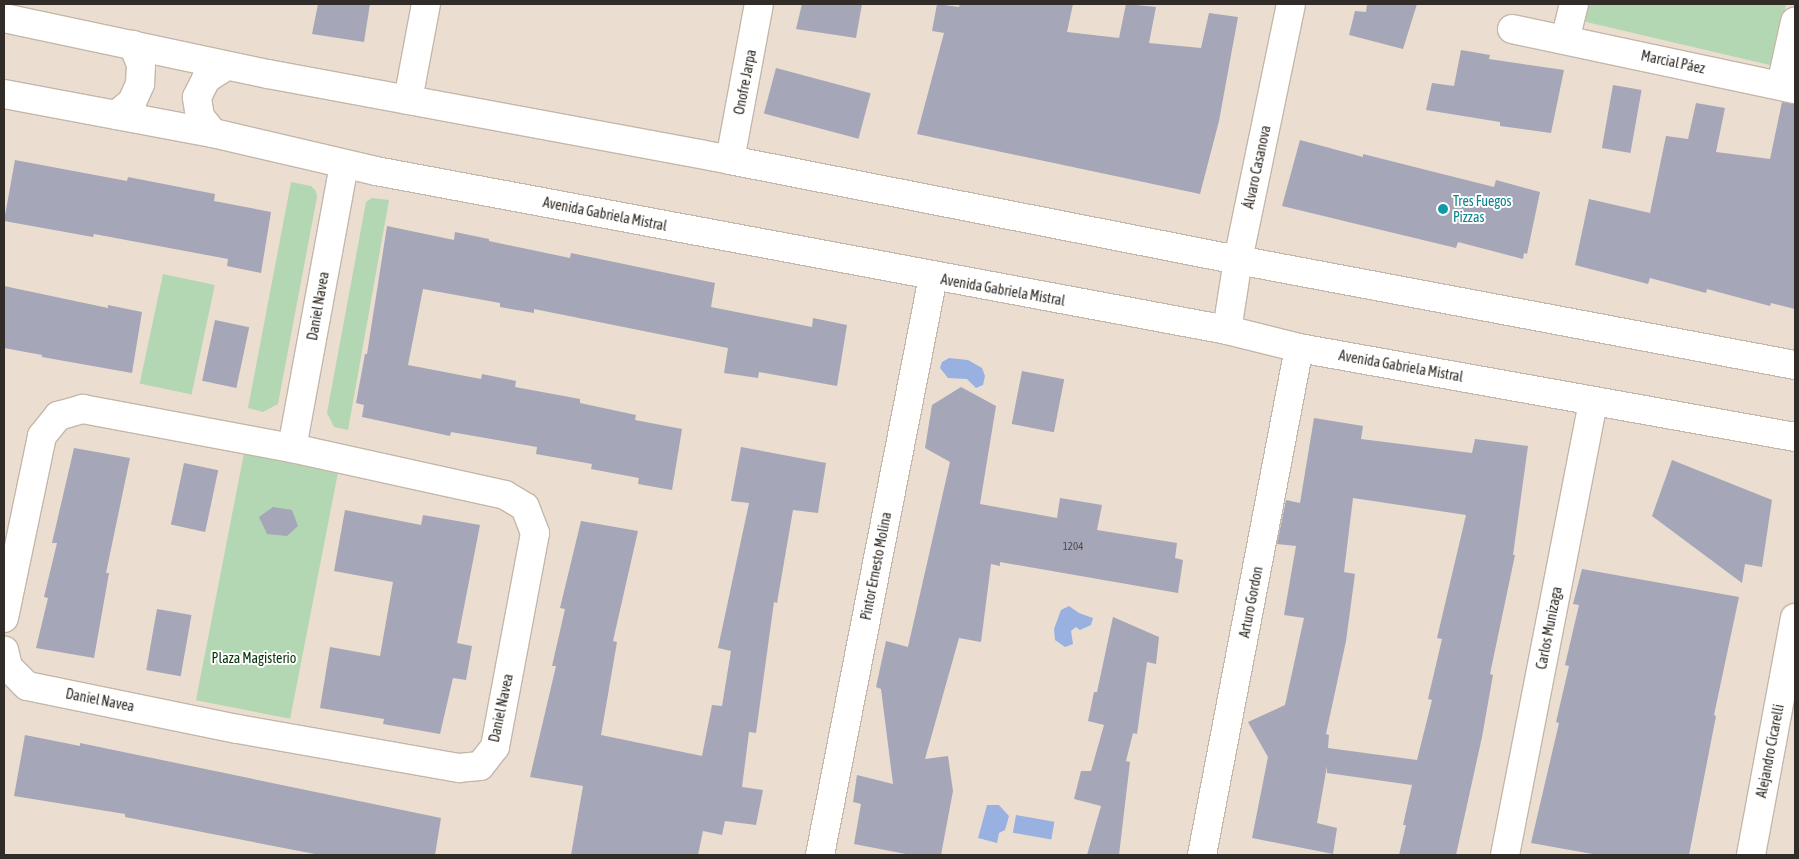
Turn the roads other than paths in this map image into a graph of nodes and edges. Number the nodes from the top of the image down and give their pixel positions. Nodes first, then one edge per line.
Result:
1 (426, 4) edge
2 (760, 4) edge
3 (1291, 4) edge
4 (1574, 4) edge
5 (4, 18) edge
6 (1795, 22) edge
7 (1512, 29) dead end
8 (1565, 40) junction
9 (134, 44) junction
10 (226, 66) junction
11 (1788, 87) edge
12 (4, 94) edge
13 (408, 100) junction
14 (116, 115) junction
15 (213, 133) junction
16 (730, 160) junction
17 (344, 165) junction
18 (1238, 260) junction
19 (933, 277) junction
20 (1227, 330) junction
21 (1299, 348) junction
22 (1795, 365) edge
23 (1593, 401) junction
24 (1795, 437) edge
25 (292, 448) junction
26 (4, 618) edge
27 (1795, 618) edge
28 (4, 650) edge
29 (820, 855) edge
30 (1202, 855) edge
31 (1505, 855) edge
32 (1751, 855) edge

1 - 13 street
2 - 16 street, Onofre Jarpa
3 - 18 street, Álvaro Casanova
4 - 8 street
5 - 9 street
6 - 11 street, Marcial Páez
7 - 8 street, Marcial Páez
8 - 11 street, Marcial Páez
9 - 10 street
9 - 14 street
10 - 13 street
10 - 15 street
12 - 14 street, Avenida Gabriela Mistral
13 - 16 street
14 - 15 street, Avenida Gabriela Mistral
15 - 17 street, Avenida Gabriela Mistral
16 - 18 street
17 - 19 street, Avenida Gabriela Mistral
17 - 25 street, Daniel Navea
18 - 20 street, Álvaro Casanova
18 - 22 street
19 - 20 street, Avenida Gabriela Mistral
19 - 29 street, Pintor Ernesto Molina
20 - 21 street, Avenida Gabriela Mistral
21 - 23 street, Avenida Gabriela Mistral
21 - 30 street, Arturo Gordon
23 - 24 street, Avenida Gabriela Mistral
23 - 31 street, Carlos Munizaga
25 - 26 street, Daniel Navea
25 - 28 street, Daniel Navea
27 - 32 street, Alejandro Cicarelli

